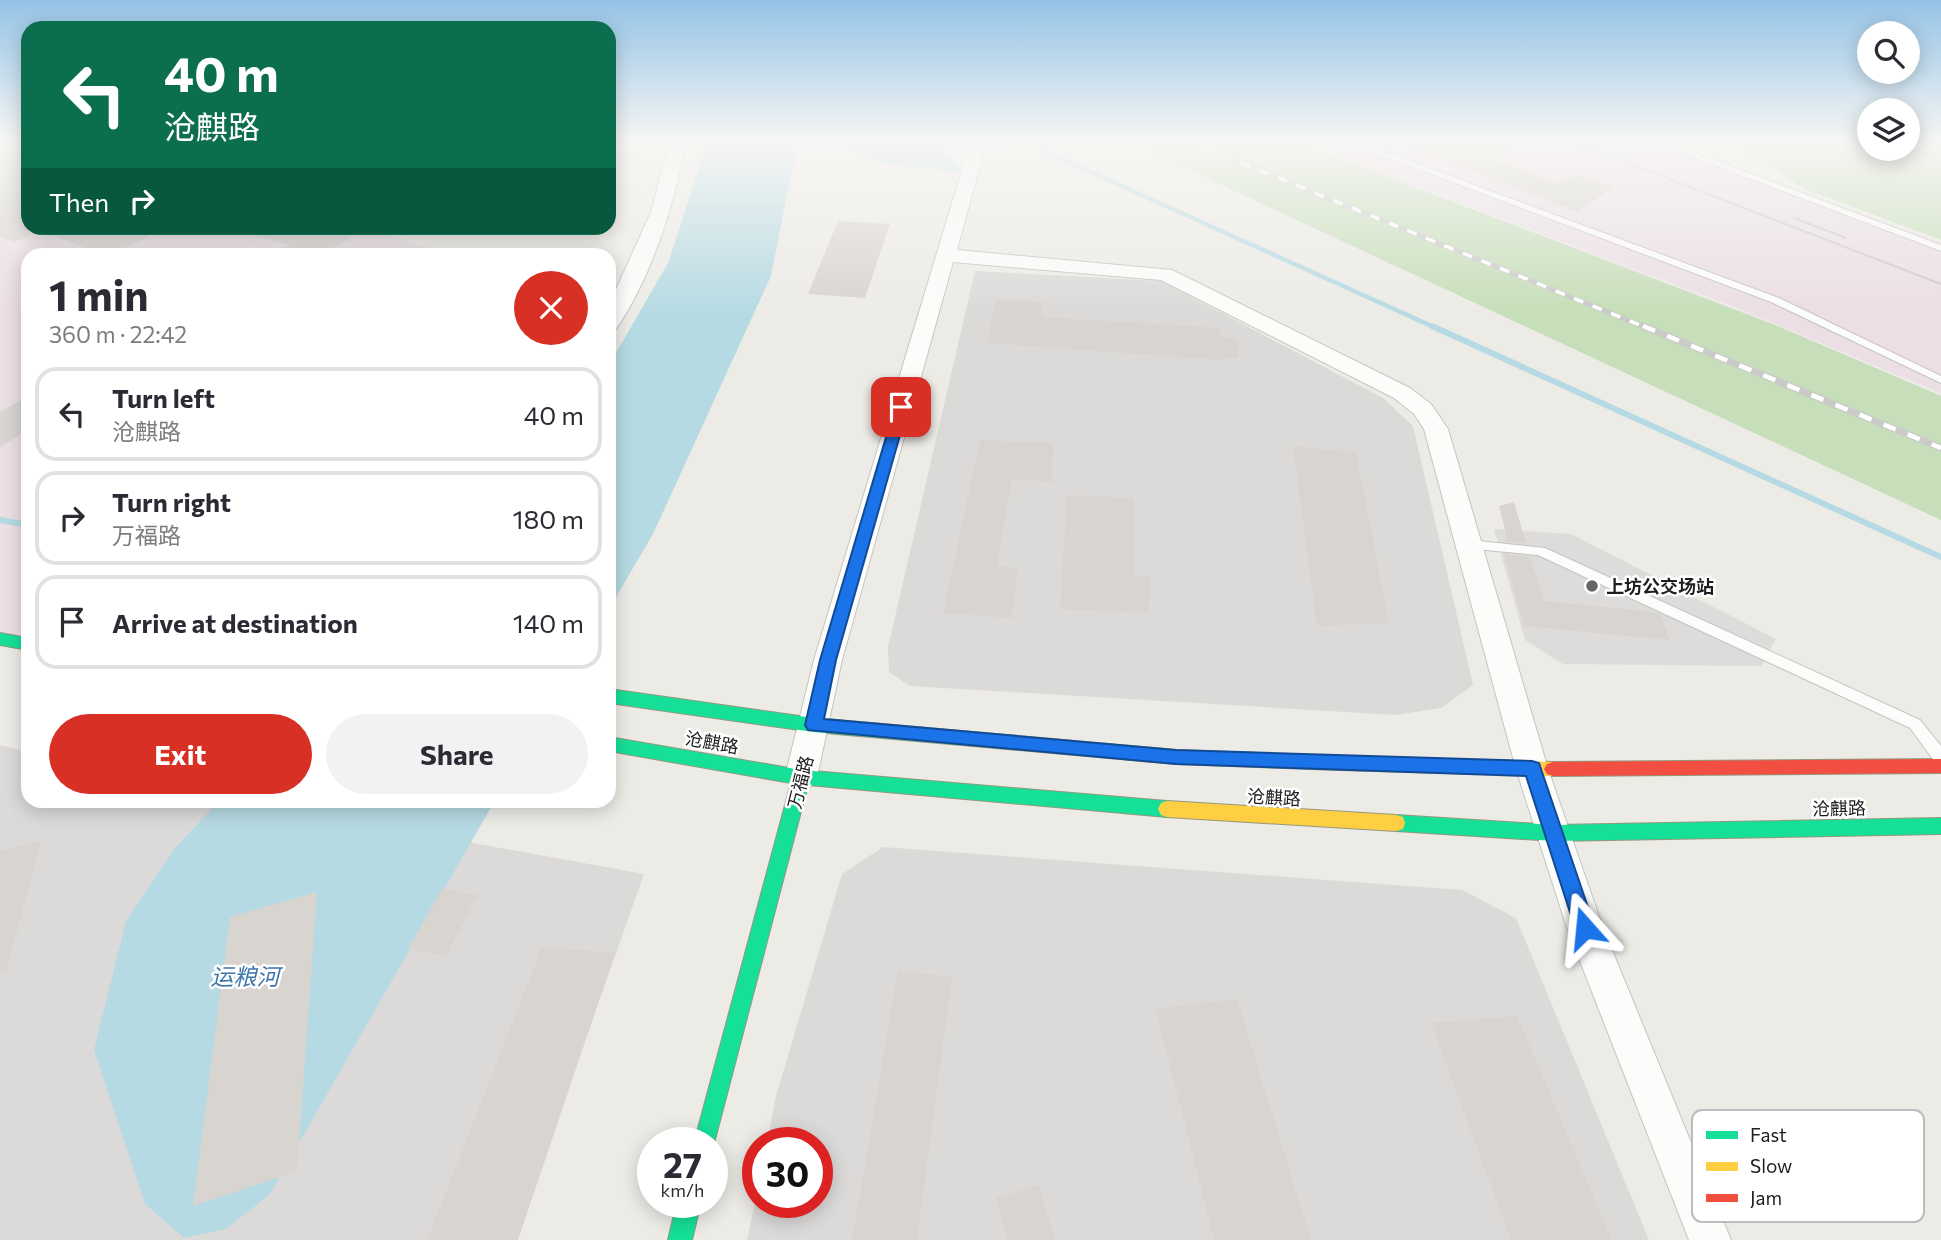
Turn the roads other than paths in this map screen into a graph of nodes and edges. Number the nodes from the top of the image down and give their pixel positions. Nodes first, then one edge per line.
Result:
1 (665, 198) edge
2 (962, 198) edge
3 (1500, 198) edge
4 (1807, 198) edge
5 (1941, 248) edge
6 (945, 255) junction
7 (616, 310) edge
8 (1941, 380) edge
9 (1469, 545) junction
10 (0, 639) edge
11 (21, 643) edge
12 (616, 697) edge
13 (814, 725) junction
14 (616, 745) edge
15 (1941, 757) edge
16 (1941, 766) edge
17 (1532, 769) junction
18 (801, 777) junction
19 (1941, 826) edge
20 (1554, 832) junction
21 (709, 1127) edge
22 (1692, 1195) edge
23 (686, 1218) edge
24 (1703, 1222) edge
25 (680, 1240) edge
26 (1710, 1240) edge

1 - 7 street
2 - 6 street, 万福路
3 - 8 lane
4 - 5 lane
6 - 9 street
6 - 13 street, 万福路
9 - 15 lane
9 - 17 street
10 - 11 main road
12 - 13 main road, 沧麒路
13 - 17 main road, 沧麒路
13 - 18 street, 万福路
14 - 18 main road, 沧麒路
16 - 17 main road, 沧麒路
17 - 20 street
18 - 20 main road, 沧麒路
18 - 21 main road, 万福路
19 - 20 main road, 沧麒路
20 - 22 street
23 - 25 main road
24 - 26 street

